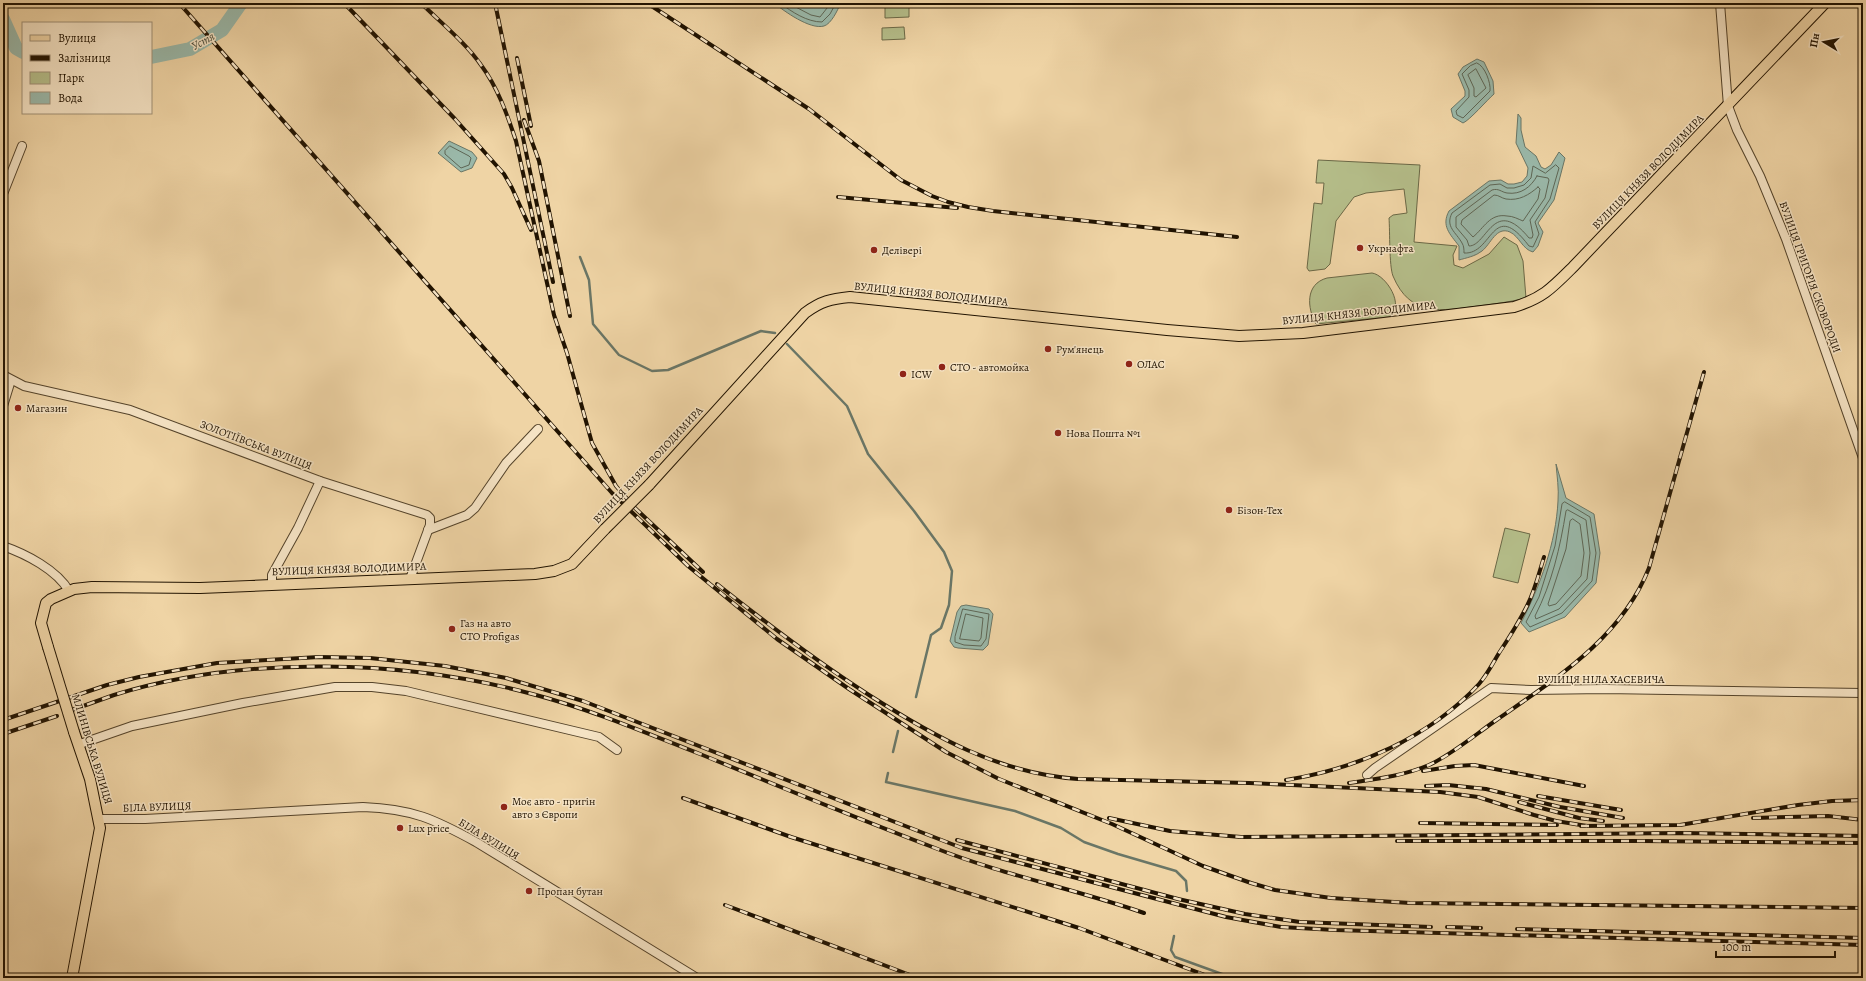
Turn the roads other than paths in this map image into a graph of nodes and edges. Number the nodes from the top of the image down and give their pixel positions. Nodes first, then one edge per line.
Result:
1 (1720, 3) edge
2 (1825, 3) edge
3 (1728, 106) junction
4 (22, 146) dead end
5 (3, 194) edge
6 (3, 375) edge
7 (11, 380) junction
8 (3, 406) edge
9 (538, 429) dead end
10 (1863, 458) edge
11 (320, 481) junction
12 (428, 530) junction
13 (3, 546) edge
14 (410, 579) junction
15 (272, 584) junction
16 (69, 591) junction
17 (48, 647) joint
18 (1863, 693) edge
19 (80, 744) junction
20 (617, 750) dead end
21 (1367, 775) dead end
22 (99, 819) junction
23 (72, 978) edge
24 (697, 978) edge

1 - 3 street, ВУЛИЦЯ ГРИГОРІЯ СКОВОРОДИ
2 - 3 main road, ВУЛИЦЯ КНЯЗЯ ВОЛОДИМИРА
3 - 10 street, ВУЛИЦЯ ГРИГОРІЯ СКОВОРОДИ
3 - 14 main road, ВУЛИЦЯ КНЯЗЯ ВОЛОДИМИРА, bridge
4 - 5 street
6 - 7 street, ЗОЛОТІЇВСЬКА ВУЛИЦЯ
7 - 8 street
7 - 11 street, ЗОЛОТІЇВСЬКА ВУЛИЦЯ
9 - 12 street
11 - 12 street, ЗОЛОТІЇВСЬКА ВУЛИЦЯ
11 - 15 street
12 - 14 street
13 - 16 street
14 - 15 main road, ВУЛИЦЯ КНЯЗЯ ВОЛОДИМИРА
15 - 16 main road, ВУЛИЦЯ КНЯЗЯ ВОЛОДИМИРА
16 - 17 main road, ВУЛИЦЯ КНЯЗЯ ВОЛОДИМИРА
17 - 19 main road, МЛИНІВСЬКА ВУЛИЦЯ, bridge
18 - 21 street, ВУЛИЦЯ НІЛА ХАСЕВИЧА
19 - 20 street
19 - 22 main road, МЛИНІВСЬКА ВУЛИЦЯ
22 - 23 main road, МЛИНІВСЬКА ВУЛИЦЯ
22 - 24 street, БІЛА ВУЛИЦЯ

